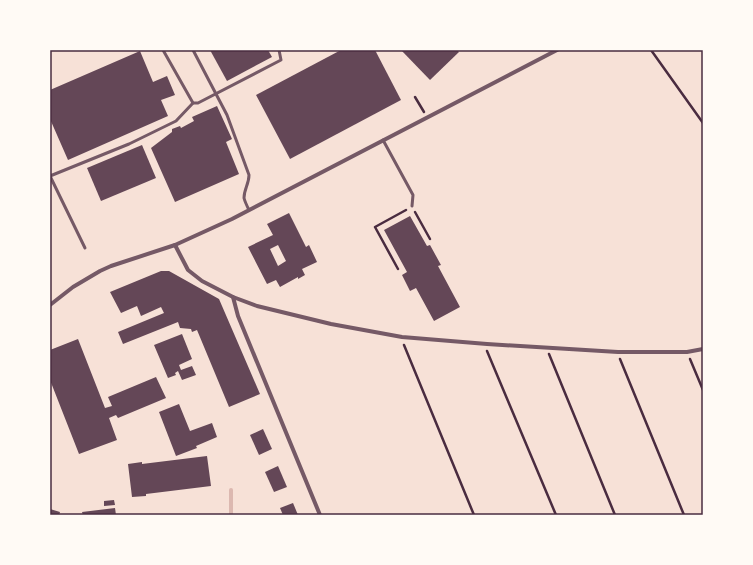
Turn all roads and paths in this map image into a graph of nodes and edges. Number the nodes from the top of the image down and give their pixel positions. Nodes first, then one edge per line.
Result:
1 (163, 50) edge
2 (194, 50) edge
3 (279, 50) edge
4 (557, 50) edge
5 (651, 50) edge
6 (217, 94) junction
7 (415, 97) dead end
8 (192, 102) junction
9 (427, 118) junction
10 (703, 124) edge
11 (383, 140) junction
12 (50, 176) edge
13 (412, 206) junction
14 (249, 210) junction
15 (430, 239) dead end
16 (175, 245) junction
17 (85, 248) dead end
18 (398, 269) dead end
19 (233, 297) junction
20 (50, 305) edge
21 (403, 343) dead end
22 (486, 349) dead end
23 (703, 349) edge
24 (549, 353) dead end
25 (688, 353) junction
26 (619, 356) dead end
27 (703, 390) edge
28 (320, 515) edge
29 (474, 515) edge
30 (556, 515) edge
31 (615, 515) edge
32 (684, 515) edge

1 - 8 lane
2 - 6 lane
3 - 6 lane
4 - 9 street
5 - 10 path
6 - 8 lane
6 - 14 lane
7 - 9 path
8 - 12 lane
9 - 11 street
11 - 13 lane
11 - 14 street
12 - 17 lane
13 - 15 path
13 - 18 path
14 - 16 street
16 - 19 street
16 - 20 street
19 - 25 street
19 - 28 street
21 - 29 path
22 - 30 path
23 - 25 street
24 - 31 path
25 - 27 path
26 - 32 path

